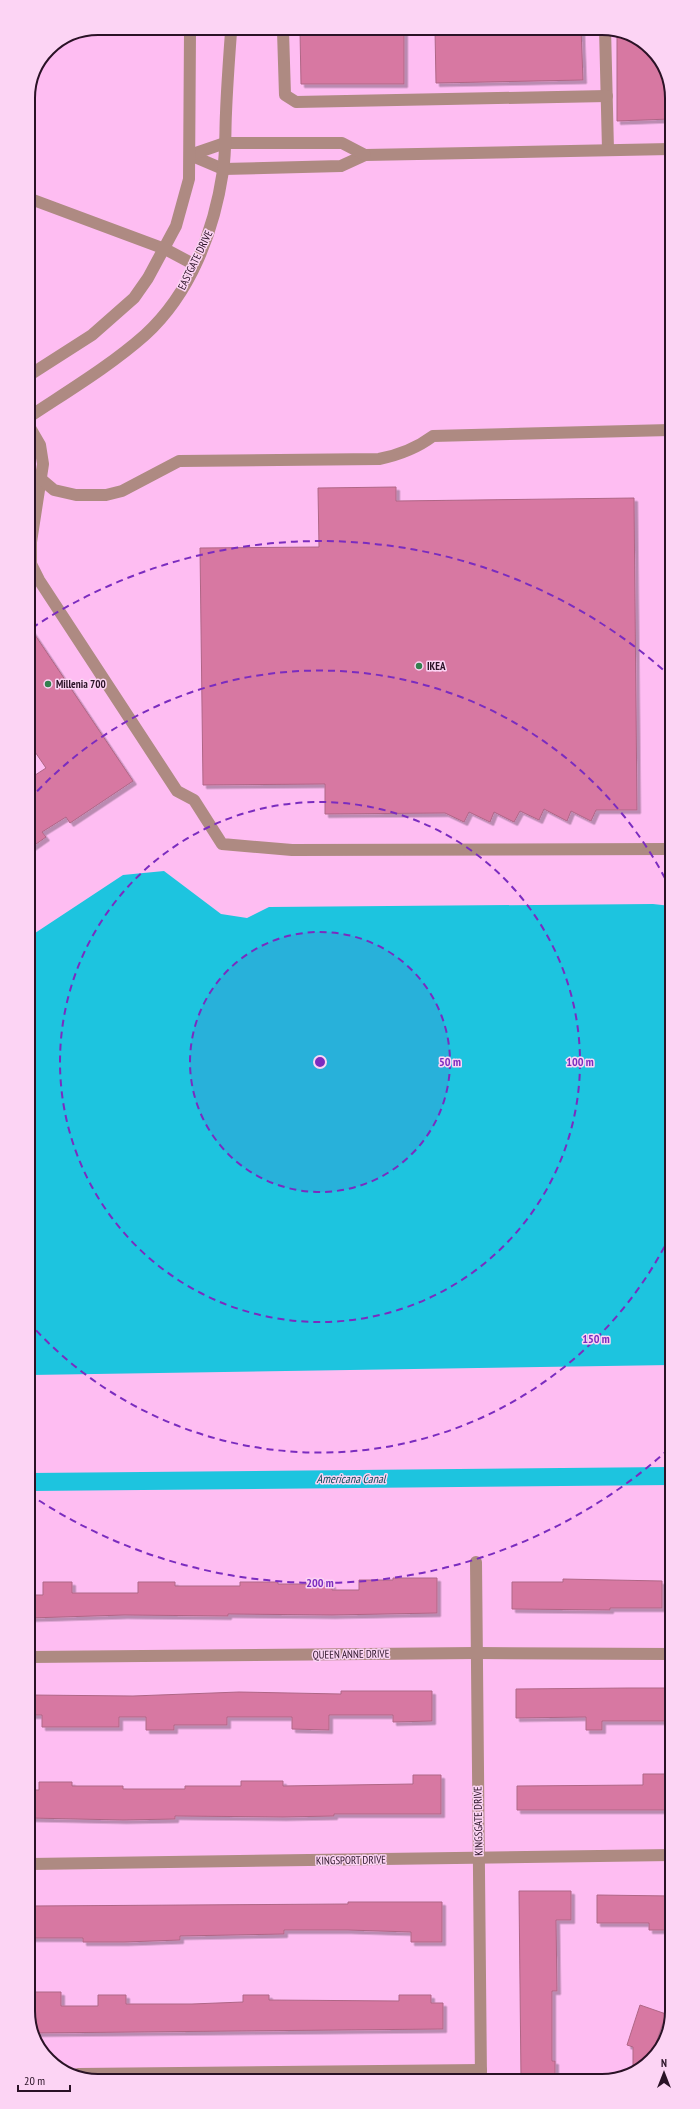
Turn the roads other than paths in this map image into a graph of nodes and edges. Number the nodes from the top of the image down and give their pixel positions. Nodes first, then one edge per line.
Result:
1 (190, 35) edge
2 (230, 35) edge
3 (283, 35) edge
4 (605, 35) edge
5 (607, 96) junction
6 (225, 143) junction
7 (665, 149) edge
8 (608, 150) junction
9 (190, 155) junction
10 (365, 155) junction
11 (223, 169) junction
12 (35, 201) edge
13 (165, 249) junction
14 (195, 265) junction
15 (35, 372) edge
16 (35, 412) edge
17 (665, 430) edge
18 (35, 437) edge
19 (41, 479) junction
20 (35, 517) edge
21 (35, 574) edge
22 (665, 849) edge
23 (476, 1562) dead end
24 (477, 1652) junction
25 (665, 1654) edge
26 (35, 1657) edge
27 (665, 1855) edge
28 (479, 1859) junction
29 (35, 1864) edge
30 (481, 2074) edge

1 - 9 street
2 - 6 street, EASTGATE DRIVE
3 - 5 street
4 - 5 street
5 - 8 street
6 - 9 street
6 - 10 street
6 - 11 street, EASTGATE DRIVE
7 - 8 street
8 - 10 street
9 - 11 street
9 - 13 street
10 - 11 street
11 - 14 street, EASTGATE DRIVE
12 - 13 street
13 - 14 street
13 - 15 street
14 - 16 street, EASTGATE DRIVE
17 - 19 street
18 - 19 street
19 - 20 street
21 - 22 street
23 - 24 street, KINGSGATE DRIVE
24 - 25 street, QUEEN ANNE DRIVE
24 - 26 street, QUEEN ANNE DRIVE
24 - 28 street, KINGSGATE DRIVE
27 - 28 street, KINGSPORT DRIVE
28 - 29 street, KINGSPORT DRIVE
28 - 30 street, KINGSGATE DRIVE

